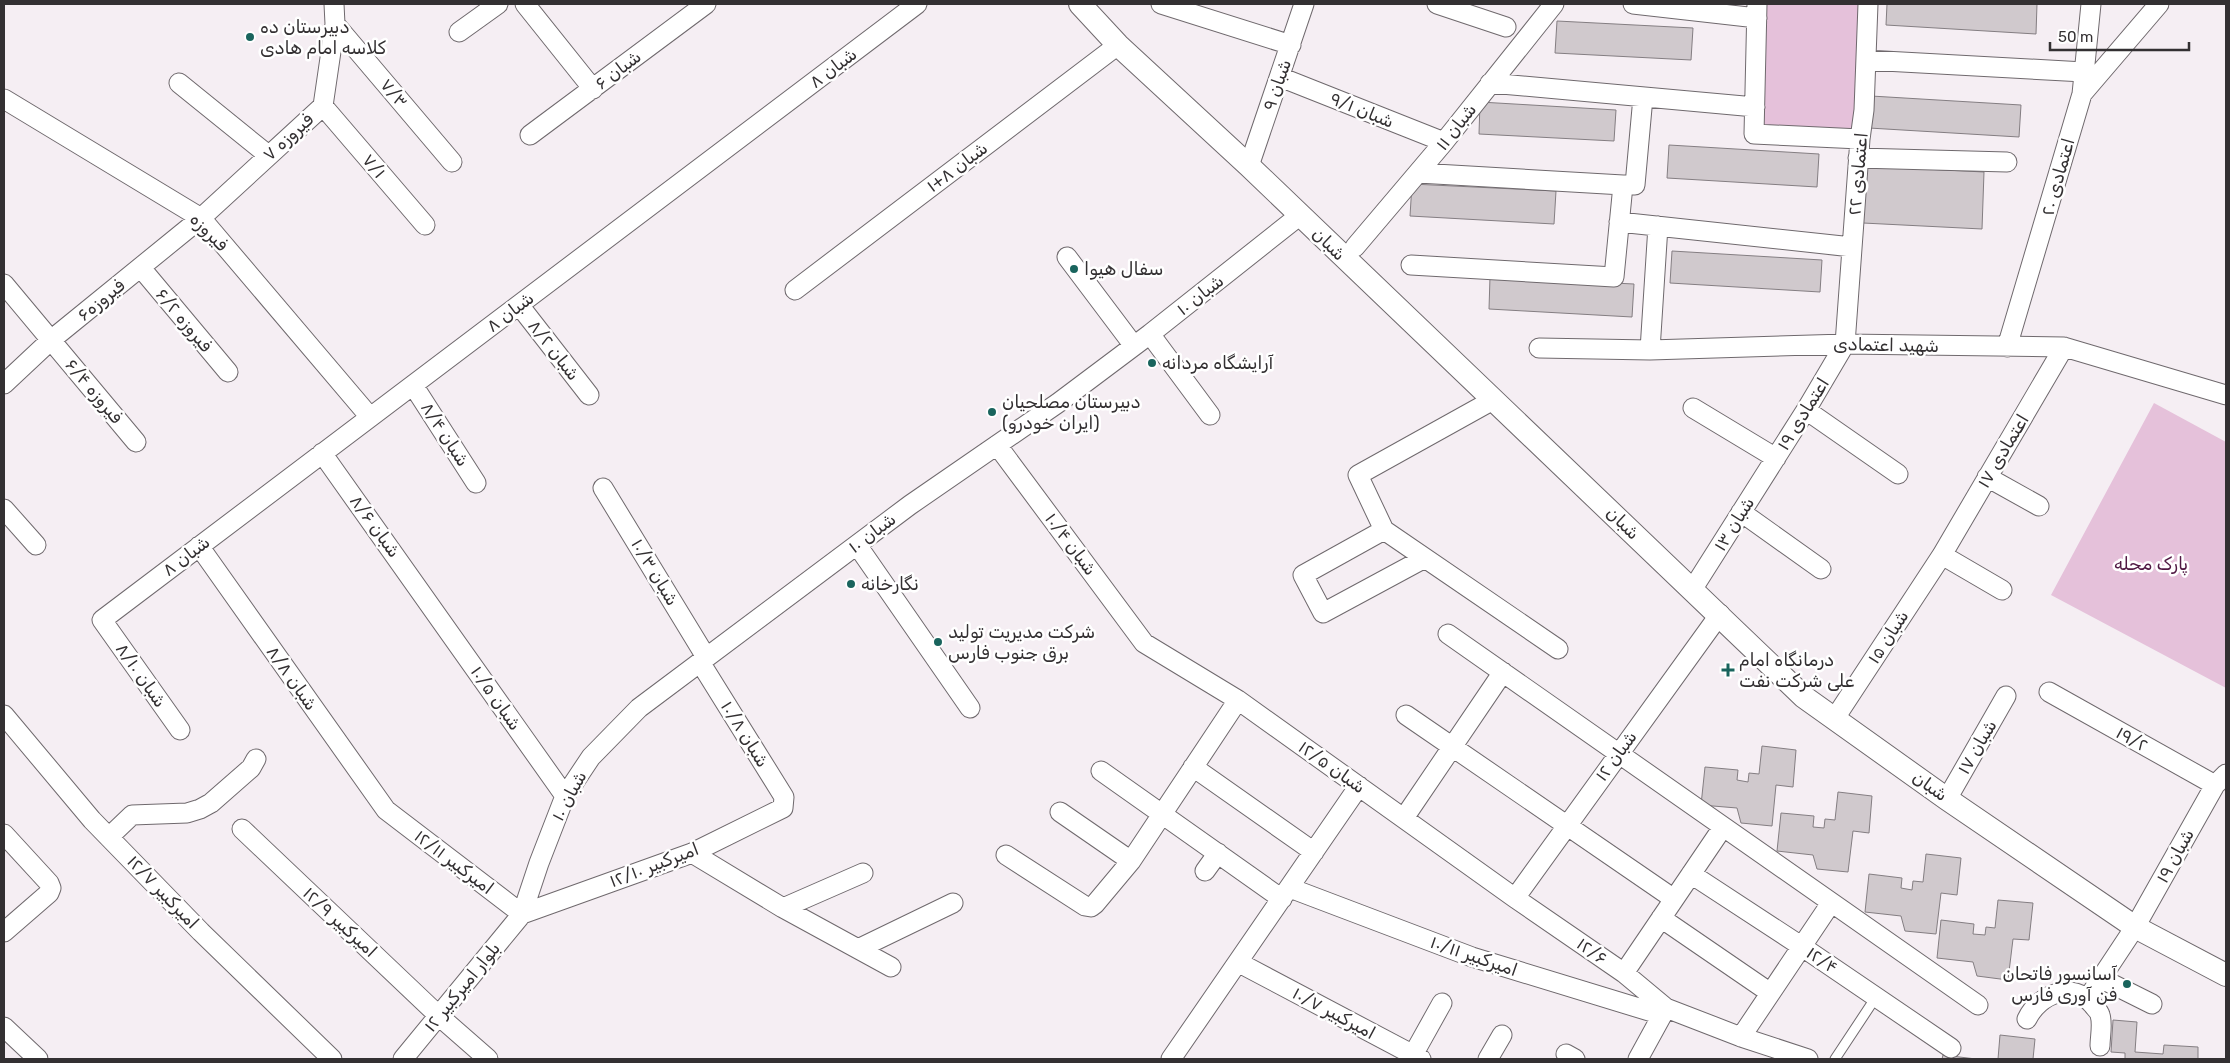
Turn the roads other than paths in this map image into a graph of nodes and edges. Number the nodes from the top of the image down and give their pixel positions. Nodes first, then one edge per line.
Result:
1 (334, 4) edge
2 (498, 4) edge
3 (525, 4) edge
4 (706, 4) edge
5 (917, 4) edge
6 (1080, 4) edge
7 (1304, 4) edge
8 (1437, 4) edge
9 (1554, 4) edge
10 (1633, 4) edge
11 (1868, 4) edge
12 (2091, 4) edge
13 (2159, 4) edge
14 (1165, 5) edge
15 (1757, 11) edge
16 (335, 24) junction
17 (1506, 27) dead end
18 (459, 32) dead end
19 (1118, 44) junction
20 (1291, 45) junction
21 (1866, 60) junction
22 (2084, 72) junction
23 (1280, 77) junction
24 (179, 83) dead end
25 (1490, 83) junction
26 (593, 89) junction
27 (2082, 94) junction
28 (1643, 97) junction
29 (4, 99) edge
30 (323, 106) junction
31 (1755, 107) junction
32 (530, 135) dead end
33 (1444, 142) junction
34 (1859, 148) junction
35 (268, 155) junction
36 (452, 162) dead end
37 (2007, 162) dead end
38 (1249, 166) junction
39 (1418, 173) junction
40 (1623, 185) junction
41 (1299, 216) junction
42 (201, 218) junction
43 (1619, 222) junction
44 (425, 225) dead end
45 (1658, 226) junction
46 (1355, 247) dead end
47 (1852, 247) junction
48 (1067, 257) dead end
49 (1411, 265) dead end
50 (140, 268) junction
51 (4, 284) edge
52 (795, 290) dead end
53 (519, 305) junction
54 (1150, 334) junction
55 (52, 340) junction
56 (1845, 344) junction
57 (1134, 346) junction
58 (2007, 347) junction
59 (2064, 347) junction
60 (1539, 348) dead end
61 (1650, 350) junction
62 (228, 372) dead end
63 (4, 384) edge
64 (413, 385) junction
65 (589, 395) dead end
66 (2226, 395) edge
67 (1493, 400) junction
68 (1693, 408) dead end
69 (1806, 410) junction
70 (1210, 415) dead end
71 (370, 417) junction
72 (136, 442) dead end
73 (998, 445) junction
74 (322, 453) junction
75 (1776, 458) junction
76 (1898, 474) dead end
77 (1987, 477) junction
78 (476, 483) dead end
79 (603, 488) dead end
80 (2040, 506) dead end
81 (4, 509) edge
82 (1741, 512) junction
83 (1384, 530) junction
84 (36, 545) dead end
85 (857, 545) junction
86 (199, 546) junction
87 (1942, 555) junction
88 (1425, 558) junction
89 (1821, 569) dead end
90 (1692, 590) junction
91 (2002, 590) dead end
92 (427, 600) joint
93 (1720, 614) junction
94 (102, 620) joint
95 (1448, 634) dead end
96 (1144, 643) joint
97 (1558, 649) dead end
98 (703, 659) junction
99 (1503, 672) junction
100 (2049, 692) dead end
101 (2006, 696) dead end
102 (1238, 700) junction
103 (970, 708) dead end
104 (4, 715) edge
105 (1406, 715) dead end
106 (1835, 718) junction
107 (180, 730) dead end
108 (1454, 747) junction
109 (1618, 754) junction
110 (256, 759) dead end
111 (1193, 767) junction
112 (1101, 771) dead end
113 (2221, 779) edge
114 (1360, 786) junction
115 (565, 796) junction
116 (1948, 799) junction
117 (783, 808) joint
118 (386, 810) joint
119 (1060, 812) dead end
120 (1163, 813) junction
121 (1404, 818) junction
122 (1566, 825) junction
123 (1723, 827) junction
124 (242, 829) dead end
125 (4, 834) edge
126 (109, 837) junction
127 (1314, 852) junction
128 (692, 853) junction
129 (1218, 853) junction
130 (1006, 855) dead end
131 (1131, 861) junction
132 (1205, 871) dead end
133 (863, 873) dead end
134 (1691, 874) junction
135 (1286, 893) junction
136 (1515, 898) junction
137 (1674, 899) junction
138 (953, 903) dead end
139 (1831, 903) junction
140 (783, 908) junction
141 (522, 914) junction
142 (1661, 918) junction
143 (2136, 927) junction
144 (4, 932) edge
145 (1801, 946) junction
146 (860, 948) junction
147 (891, 967) dead end
148 (1247, 967) dead end
149 (1624, 973) junction
150 (2225, 973) edge
151 (2100, 978) junction
152 (1770, 992) junction
153 (1876, 996) junction
154 (2088, 998) junction
155 (1442, 1003) dead end
156 (2152, 1004) dead end
157 (1978, 1005) dead end
158 (1664, 1012) junction
159 (439, 1016) junction
160 (2027, 1019) dead end
161 (4, 1027) edge
162 (1502, 1035) dead end
163 (1741, 1037) junction
164 (2100, 1046) dead end
165 (1951, 1048) dead end
166 (1417, 1057) edge
167 (38, 1059) edge
168 (332, 1059) edge
169 (403, 1059) edge
170 (488, 1059) edge
171 (1171, 1059) edge
172 (1488, 1059) edge
173 (1638, 1059) edge
174 (1808, 1059) edge
175 (1835, 1059) edge

1 - 16 street, ۷ فیروزه
2 - 18 street
3 - 26 street
4 - 26 street, ۶ شبان
5 - 53 street, ۸ شبان
6 - 19 street, شبان
7 - 20 street, ۹ شبان
8 - 17 street
9 - 25 street, ۱۱ شبان
10 - 15 street
11 - 21 street, ۲۲ اعتمادی
12 - 22 street, ۲۰ اعتمادی
13 - 27 street
14 - 20 street
15 - 31 street
16 - 30 street, ۷ فیروزه
16 - 36 street, ۷/۳
19 - 38 street, شبان
19 - 52 street, ۱+۸ شبان
20 - 23 street, ۹ شبان
21 - 22 street
21 - 34 street, ۲۲ اعتمادی
22 - 27 street, ۲۰ اعتمادی
23 - 33 street, ۹/۱ شبان
23 - 38 street, ۹ شبان
24 - 35 street
25 - 28 street
25 - 33 street, ۱۱ شبان
26 - 32 street, ۶ شبان
27 - 58 street, ۲۰ اعتمادی
28 - 31 street
28 - 40 street
29 - 42 street, فیروزه
30 - 35 street, ۷ فیروزه
30 - 44 street, ۷/۱
31 - 34 street
33 - 39 street, ۱۱ شبان
34 - 37 street
34 - 47 street, ۲۲ اعتمادی
35 - 42 street, ۷ فیروزه
38 - 41 street, شبان
39 - 40 street
39 - 46 street, ۱۱ شبان
40 - 43 street
41 - 54 street, ۱۰ شبان
41 - 67 street, شبان
42 - 50 street, فیروزه۶
42 - 71 street, فیروزه
43 - 45 street
43 - 49 street
45 - 47 street
45 - 61 street
47 - 56 street, ۲۲ اعتمادی
48 - 57 street
50 - 55 street, فیروزه۶
50 - 62 street, ۶/۲ فیروزه
51 - 55 street, ۶/۴ فیروزه
53 - 64 street, ۸ شبان
53 - 65 street, ۸/۲ شبان
54 - 57 street, ۱۰ شبان
54 - 70 street
55 - 63 street, فیروزه۶
55 - 72 street, ۶/۴ فیروزه
56 - 58 street, شهید اعتمادی
56 - 61 street, شهید اعتمادی
56 - 69 street, ۱۹ اعتمادی
57 - 73 street, ۱۰ شبان
58 - 59 street, شهید اعتمادی
59 - 66 street, شهید اعتمادی
59 - 77 street, ۱۷ اعتمادی
60 - 61 street, شهید اعتمادی
64 - 71 street, ۸ شبان
64 - 78 street, ۸/۴ شبان
67 - 83 street
67 - 90 street, شبان
68 - 75 street
69 - 75 street, ۱۹ اعتمادی
69 - 76 street
71 - 74 street, ۸ شبان
73 - 85 street, ۱۰ شبان
73 - 96 street, ۱۰/۴ شبان
74 - 86 street, ۸ شبان
74 - 92 street, ۸/۶ شبان
75 - 82 street, ۱۳ شبان
77 - 80 street
77 - 87 street, ۱۷ اعتمادی
79 - 98 street, ۱۰/۳ شبان
81 - 84 street
82 - 89 street
82 - 90 street, ۱۳ شبان
83 - 88 street
83 - 88 street
85 - 98 street, ۱۰ شبان
85 - 103 street
86 - 94 street, ۸ شبان
86 - 118 street, ۸/۸ شبان
87 - 91 street
87 - 106 street, ۱۵ شبان
88 - 97 street
90 - 93 street, شبان
92 - 115 street, ۱۰/۵ شبان
93 - 106 street, شبان
93 - 109 street, ۱۲ شبان
94 - 107 street, ۸/۱۰ شبان
95 - 99 street
96 - 102 street, ۱۲/۵ شبان
98 - 115 street, ۱۰ شبان
98 - 117 street, ۱۰/۸ شبان
99 - 108 street
99 - 109 street
100 - 113 street, ۱۹/۲
101 - 116 street, ۱۷ شبان
102 - 111 street
102 - 114 street, ۱۲/۵ شبان
104 - 126 street, ۱۲/۷ امیرکبیر
105 - 108 street
106 - 116 street, شبان
108 - 121 street
108 - 122 street
109 - 122 street, ۱۲ شبان
109 - 123 street
110 - 126 street
111 - 120 street
111 - 127 street
112 - 120 street, ۱۰/۱۱ امیرکبیر
113 - 143 street, ۱۹ شبان
114 - 121 street, ۱۲/۵ شبان
114 - 127 street
115 - 141 street, ۱۰ شبان
116 - 143 street, شبان
117 - 128 street, ۱۲/۱۰ امیرکبیر
118 - 141 street, ۱۲/۱۱ امیرکبیر
119 - 131 street
120 - 129 street, ۱۰/۱۱ امیرکبیر
120 - 131 street
121 - 136 street, ۱۲/۵ شبان
122 - 136 street, ۱۲ شبان
122 - 137 street
123 - 134 street
123 - 139 street
124 - 159 street, ۱۲/۹ امیرکبیر
125 - 144 street
126 - 168 street, ۱۲/۷ امیرکبیر
127 - 135 street
128 - 140 street
128 - 141 street, ۱۲/۱۰ امیرکبیر
129 - 132 street
129 - 135 street, ۱۰/۱۱ امیرکبیر
130 - 131 street
133 - 140 street
134 - 137 street
134 - 145 street, ۱۲/۴
135 - 158 street, ۱۰/۱۱ امیرکبیر
135 - 171 street
136 - 149 street, ۱۲/۶
137 - 142 street
138 - 146 street
139 - 145 street
139 - 157 street
140 - 146 street
141 - 159 street, ۱۲ بلوار امیرکبیر
142 - 149 street
142 - 152 street
143 - 150 street, شبان
143 - 151 street, ۱۹ شبان
145 - 152 street
145 - 153 street, ۱۲/۴
146 - 147 street
148 - 166 street, ۱۰/۷ امیرکبیر
149 - 158 street, ۱۲/۶
151 - 154 street, ۱۹ شبان
151 - 156 street
152 - 163 street
153 - 165 street, ۱۲/۴
153 - 175 lane
154 - 160 street
154 - 164 street
155 - 166 street
158 - 163 street
158 - 173 street
159 - 169 street, ۱۲ بلوار امیرکبیر
159 - 170 street, ۱۲/۹ امیرکبیر
161 - 167 street
162 - 172 street
163 - 174 street

